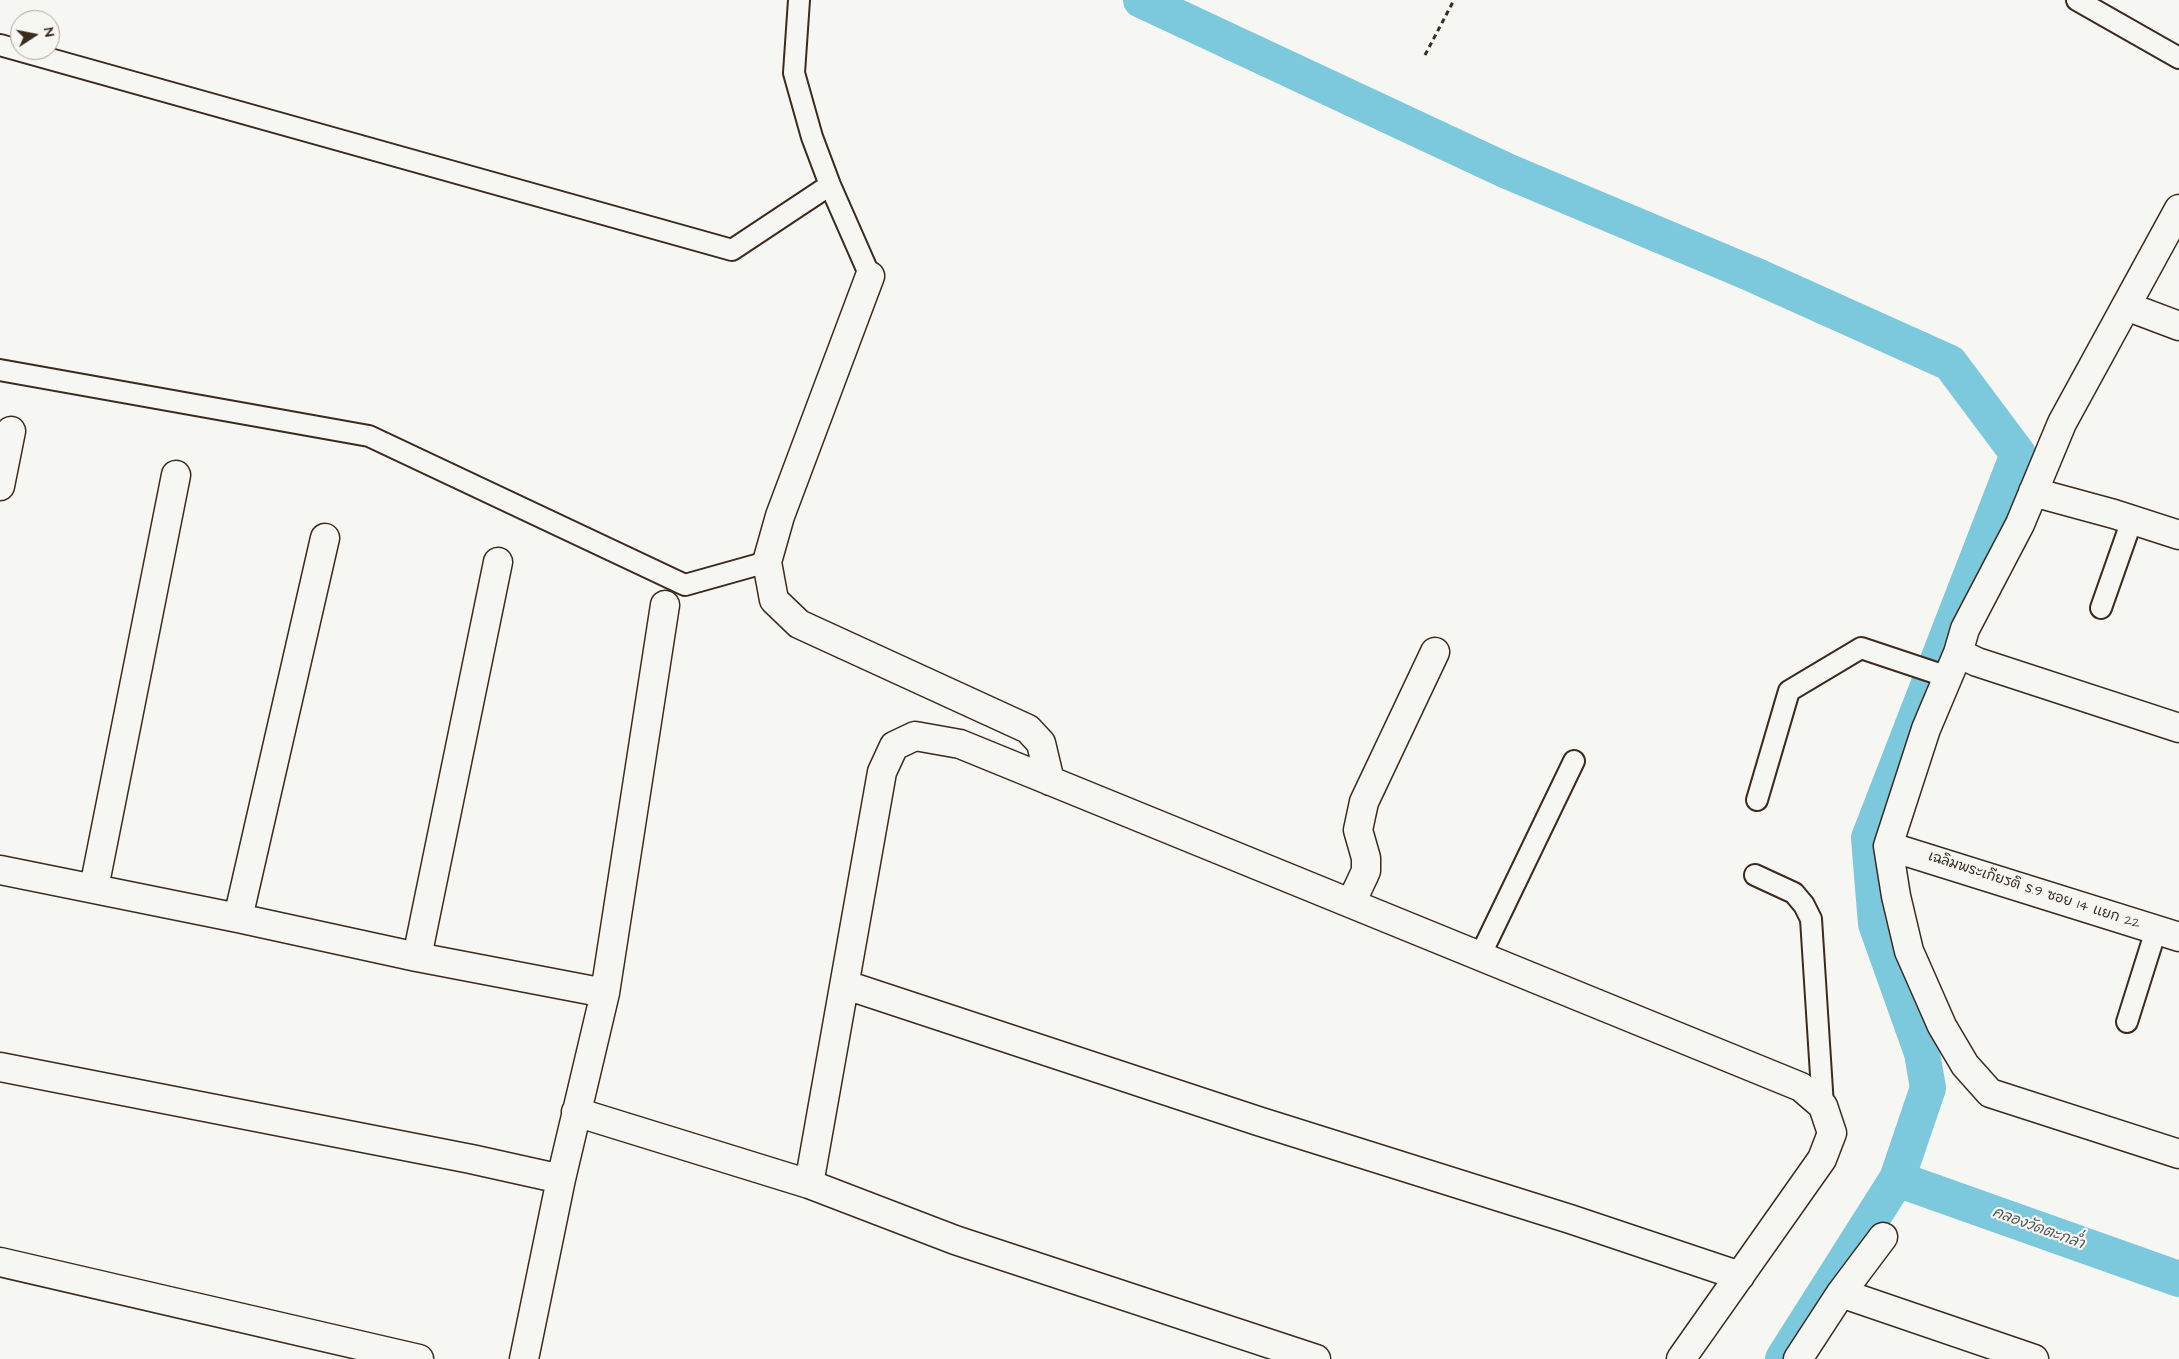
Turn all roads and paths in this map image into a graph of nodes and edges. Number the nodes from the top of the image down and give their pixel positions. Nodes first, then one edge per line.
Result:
1 (799, 0) edge
2 (1454, 0) edge
3 (2077, 0) edge
4 (0, 45) edge
5 (1425, 55) dead end
6 (2179, 58) edge
7 (830, 185) junction
8 (2179, 209) edge
9 (870, 276) joint
10 (2126, 306) junction
11 (2179, 326) edge
12 (0, 370) edge
13 (11, 431) dead end
14 (176, 475) dead end
15 (0, 486) edge
16 (2033, 492) junction
17 (2132, 520) junction
18 (2179, 535) edge
19 (325, 538) dead end
20 (498, 562) dead end
21 (767, 562) junction
22 (666, 605) dead end
23 (2101, 608) dead end
24 (1435, 652) dead end
25 (1953, 665) junction
26 (2179, 728) edge
27 (1574, 761) dead end
28 (1050, 781) junction
29 (1756, 800) dead end
30 (1888, 846) junction
31 (0, 870) edge
32 (1755, 875) dead end
33 (94, 888) junction
34 (1351, 903) junction
35 (238, 918) junction
36 (2167, 934) edge
37 (1480, 956) junction
38 (417, 957) junction
39 (846, 985) junction
40 (604, 993) junction
41 (2127, 1022) dead end
42 (0, 1068) edge
43 (1823, 1106) junction
44 (576, 1112) junction
45 (2179, 1154) edge
46 (561, 1179) junction
47 (809, 1184) junction
48 (1883, 1236) dead end
49 (0, 1262) edge
50 (1740, 1276) junction
51 (1841, 1293) junction
52 (419, 1359) edge
53 (524, 1359) edge
54 (1316, 1359) edge
55 (1681, 1359) edge
56 (1798, 1359) edge
57 (2034, 1359) edge

1 - 7 lane
2 - 5 path
3 - 6 lane
4 - 7 lane
7 - 9 lane
8 - 10 street
9 - 21 street
10 - 11 street
10 - 16 street
12 - 21 lane
13 - 15 street
14 - 33 street
16 - 17 street
16 - 25 street
17 - 18 street
17 - 23 lane
19 - 35 street
20 - 38 street
21 - 28 street
22 - 40 street
24 - 34 street
25 - 26 street
25 - 29 lane
25 - 30 street
27 - 37 lane
28 - 34 street
28 - 39 street
30 - 36 street, เฉลิมพระเกียรติ ร.9 ซอย 14 แยก 22
30 - 45 street
31 - 33 street
32 - 43 lane
33 - 35 street
34 - 37 street
35 - 38 street
36 - 41 lane
37 - 43 street
38 - 40 street
39 - 47 street
39 - 50 street
40 - 44 street
42 - 46 street
43 - 50 street
44 - 46 street
44 - 47 street
46 - 53 street
47 - 54 street
48 - 51 street
49 - 52 street
50 - 55 street
51 - 56 street
51 - 57 street

